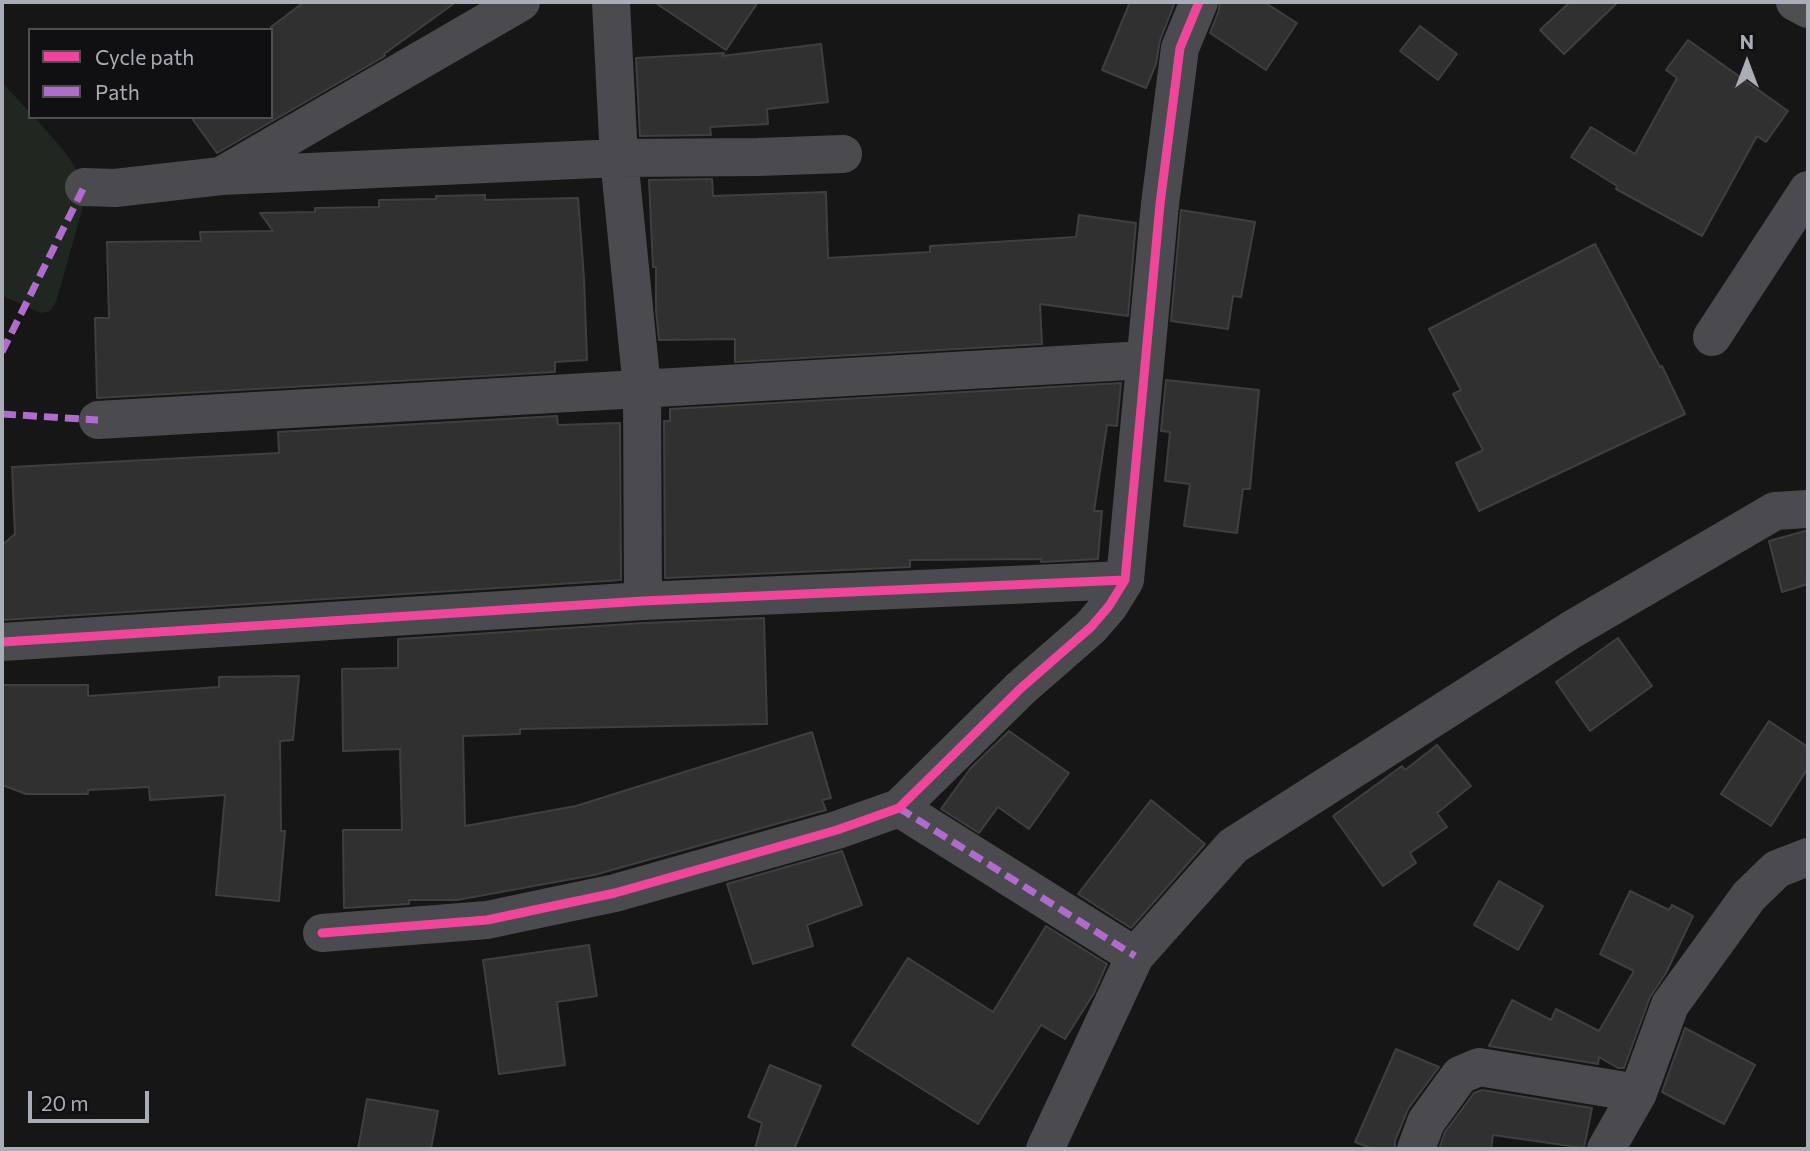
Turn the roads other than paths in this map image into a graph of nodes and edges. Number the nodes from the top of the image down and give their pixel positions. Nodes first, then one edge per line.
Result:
1 (521, 2) edge
2 (611, 2) edge
3 (1199, 2) edge
4 (1795, 2) edge
5 (1808, 9) edge
6 (843, 154) dead end
7 (620, 158) junction
8 (221, 176) junction
9 (84, 187) dead end
10 (1808, 190) edge
11 (1712, 337) dead end
12 (1145, 360) junction
13 (642, 388) junction
14 (98, 420) dead end
15 (1808, 509) edge
16 (1125, 580) junction
17 (643, 601) junction
18 (2, 642) edge
19 (899, 808) junction
20 (1808, 857) edge
21 (322, 933) dead end
22 (1135, 956) junction
23 (1638, 1093) junction
24 (1045, 1149) edge
25 (1416, 1149) edge
26 (1606, 1149) edge

1 - 8 street
2 - 7 street
3 - 12 street
4 - 5 highway
6 - 7 street
7 - 8 street
7 - 13 street
8 - 9 street
10 - 11 street
12 - 13 street
12 - 16 street
13 - 14 street
13 - 17 street
15 - 22 street
16 - 17 street
16 - 19 street
17 - 18 street
19 - 21 street
19 - 22 street
20 - 23 street
22 - 24 street
23 - 25 street
23 - 26 street

